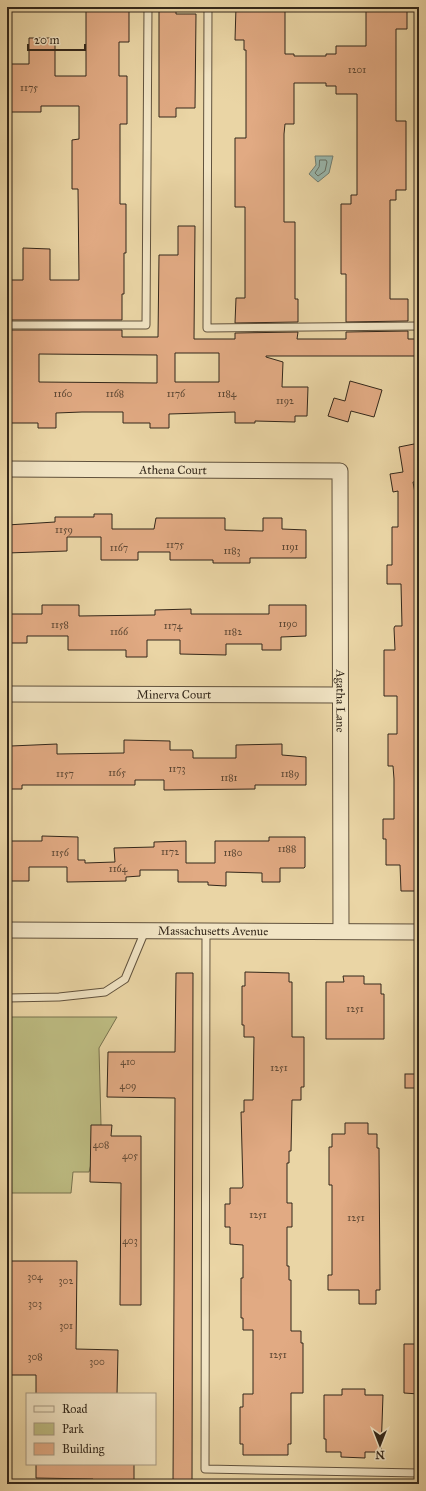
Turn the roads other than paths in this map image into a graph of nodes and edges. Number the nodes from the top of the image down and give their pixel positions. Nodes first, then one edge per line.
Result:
1 (148, 7) edge
2 (208, 7) edge
3 (7, 325) edge
4 (419, 326) edge
5 (7, 469) edge
6 (340, 471) joint
7 (7, 694) edge
8 (340, 695) junction
9 (7, 930) edge
10 (145, 931) junction
11 (206, 931) junction
12 (341, 931) junction
13 (419, 932) edge
14 (7, 998) edge
15 (419, 1473) edge

1 - 3 lane
2 - 4 lane
5 - 6 street, Athena Court
6 - 8 street, Agatha Lane
7 - 8 street, Minerva Court
8 - 12 street, Agatha Lane
9 - 10 street, Massachusetts Avenue
10 - 11 street, Massachusetts Avenue
10 - 14 lane
11 - 12 street, Massachusetts Avenue
11 - 15 lane
12 - 13 street, Massachusetts Avenue

